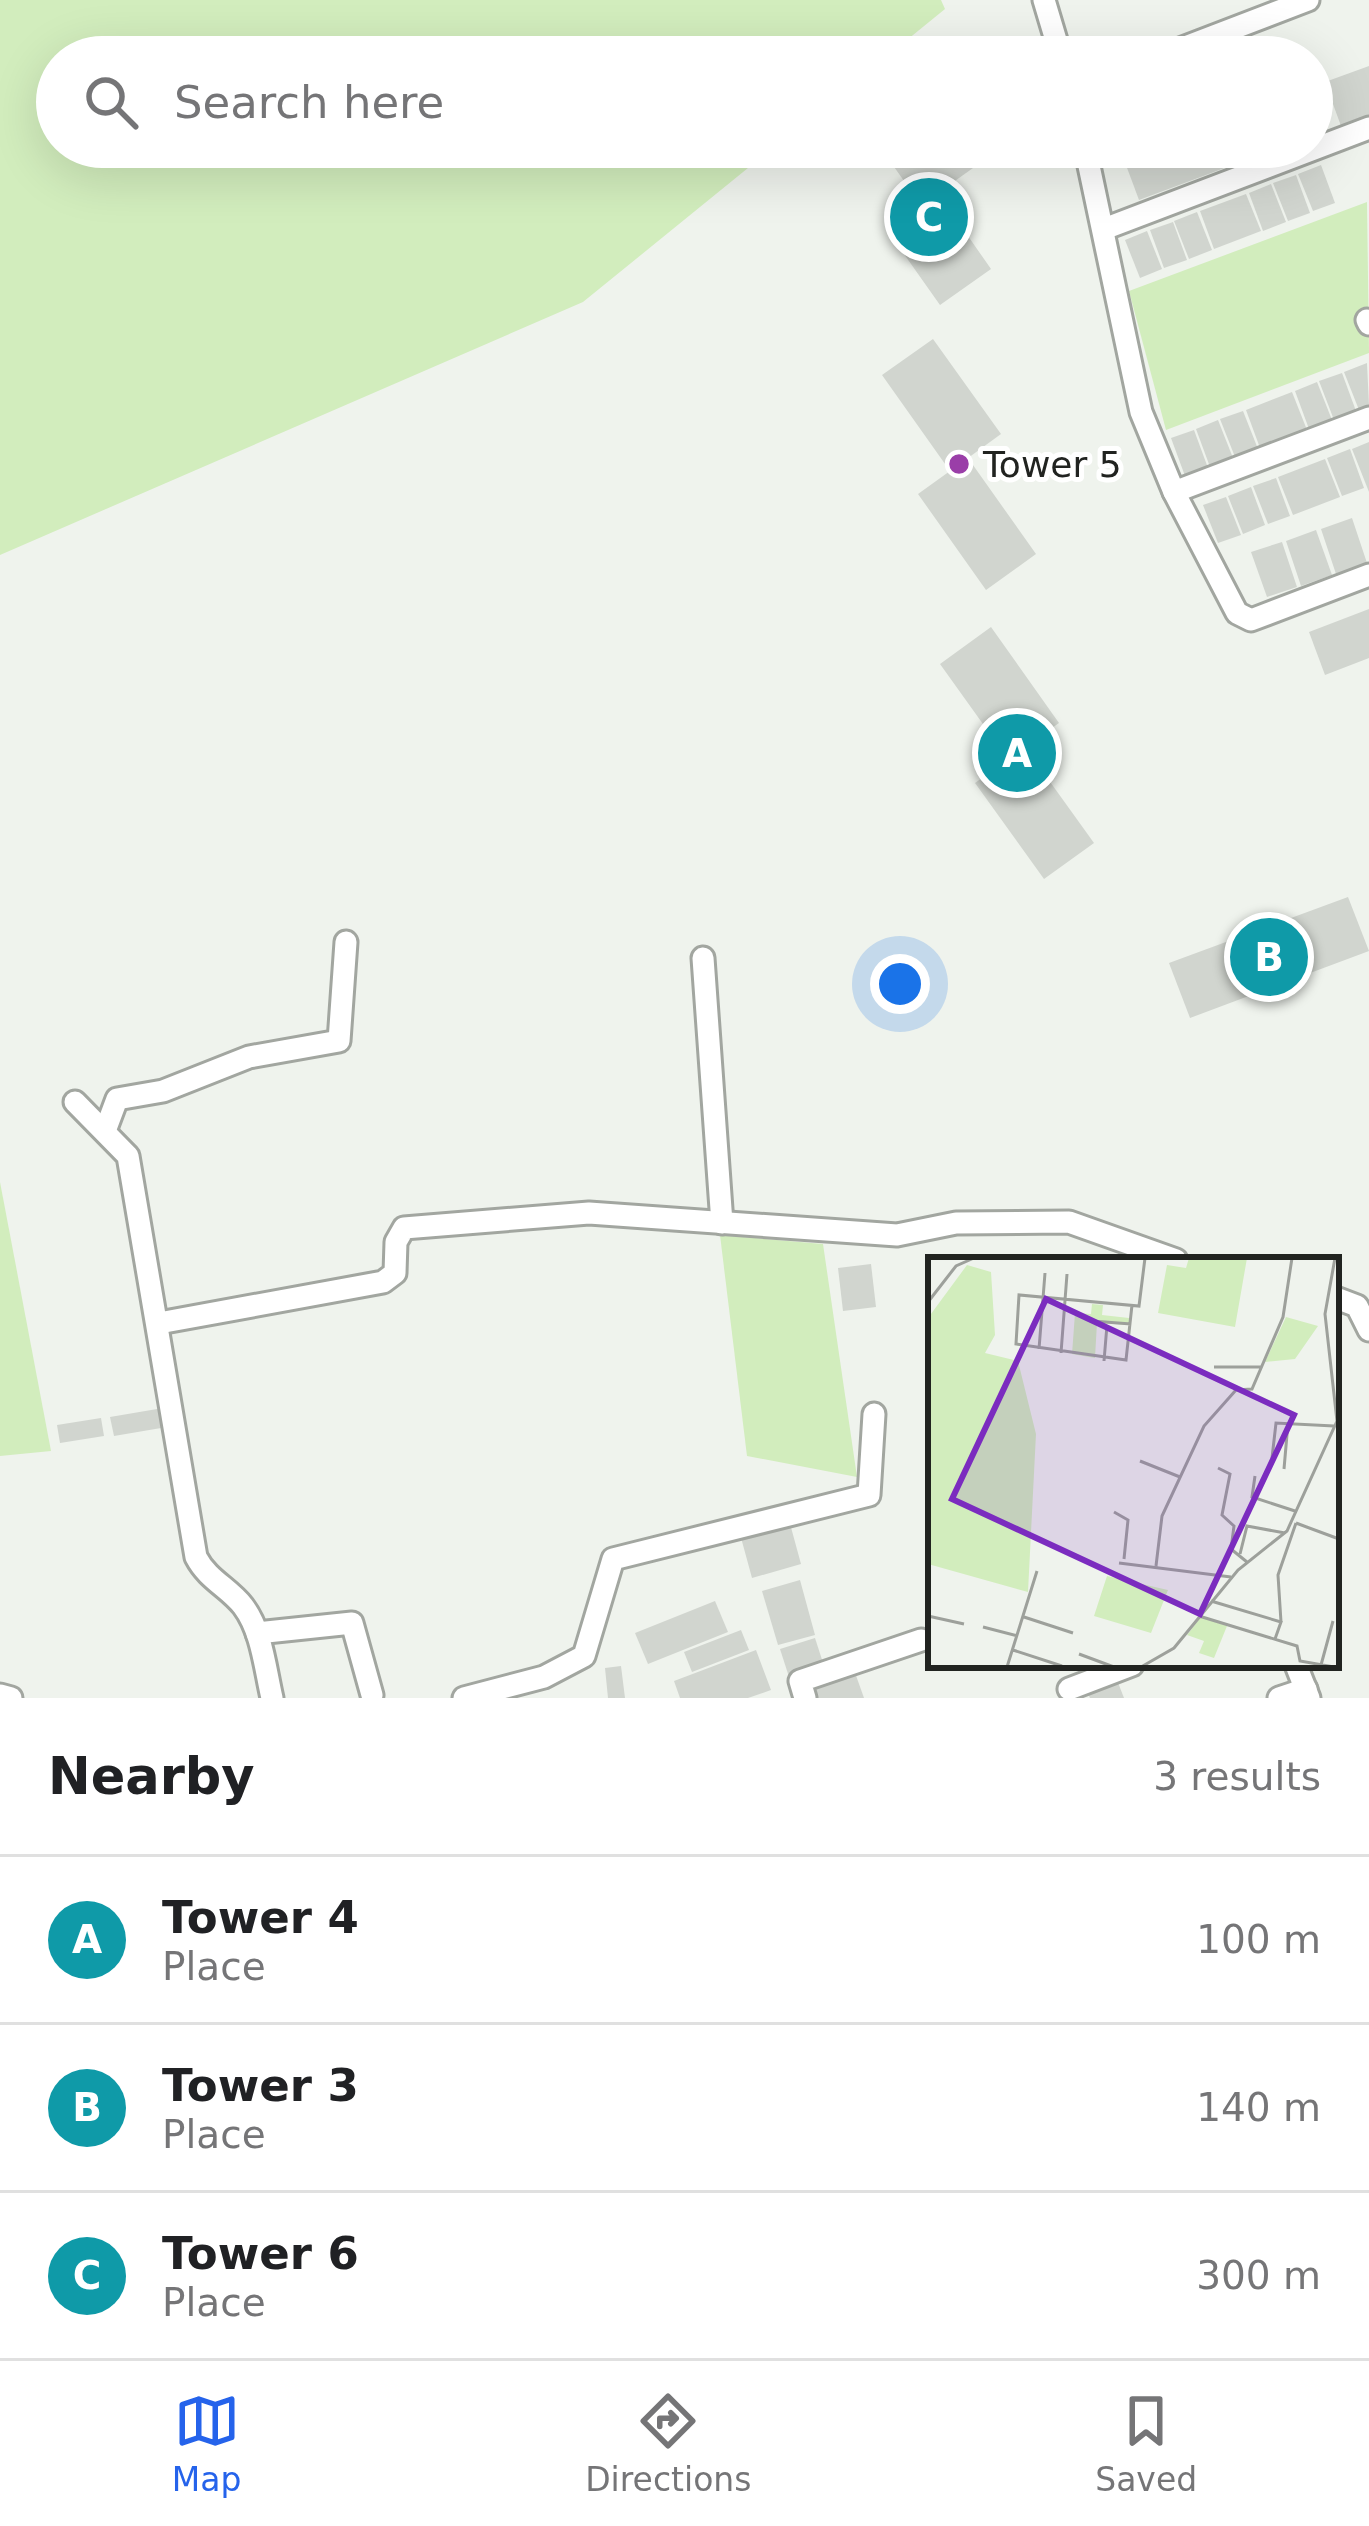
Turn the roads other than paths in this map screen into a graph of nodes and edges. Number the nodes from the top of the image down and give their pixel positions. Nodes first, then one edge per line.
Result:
1 (1044, 0) edge
2 (1308, 0) edge
3 (1055, 36) edge
4 (1214, 36) edge
5 (1369, 128) edge
6 (1333, 142) edge
7 (1090, 168) edge
8 (1264, 168) edge
9 (1104, 229) junction
10 (1369, 418) edge
11 (1174, 492) junction
12 (1369, 575) edge
13 (346, 942) dead end
14 (703, 958) dead end
15 (75, 1102) dead end
16 (105, 1131) junction
17 (722, 1222) junction
18 (1168, 1257) edge
19 (1339, 1299) edge
20 (159, 1323) junction
21 (1369, 1330) edge
22 (874, 1414) dead end
23 (256, 1633) junction
24 (921, 1640) dead end
25 (1124, 1668) edge
26 (1069, 1689) dead end
27 (1307, 1693) edge
28 (0, 1695) edge
29 (372, 1695) edge
30 (11, 1698) edge
31 (272, 1698) edge
32 (464, 1698) edge
33 (806, 1698) edge
34 (1279, 1698) edge

1 - 3 street
2 - 4 street
5 - 6 street
7 - 9 street
8 - 9 street
9 - 11 street
10 - 11 street
11 - 12 street
13 - 16 street
14 - 17 street
15 - 16 street
16 - 20 street
17 - 18 street
17 - 20 street
19 - 21 street
20 - 23 street
22 - 32 street
23 - 29 street
23 - 31 street
24 - 33 street
25 - 26 street
27 - 34 street
28 - 30 street

